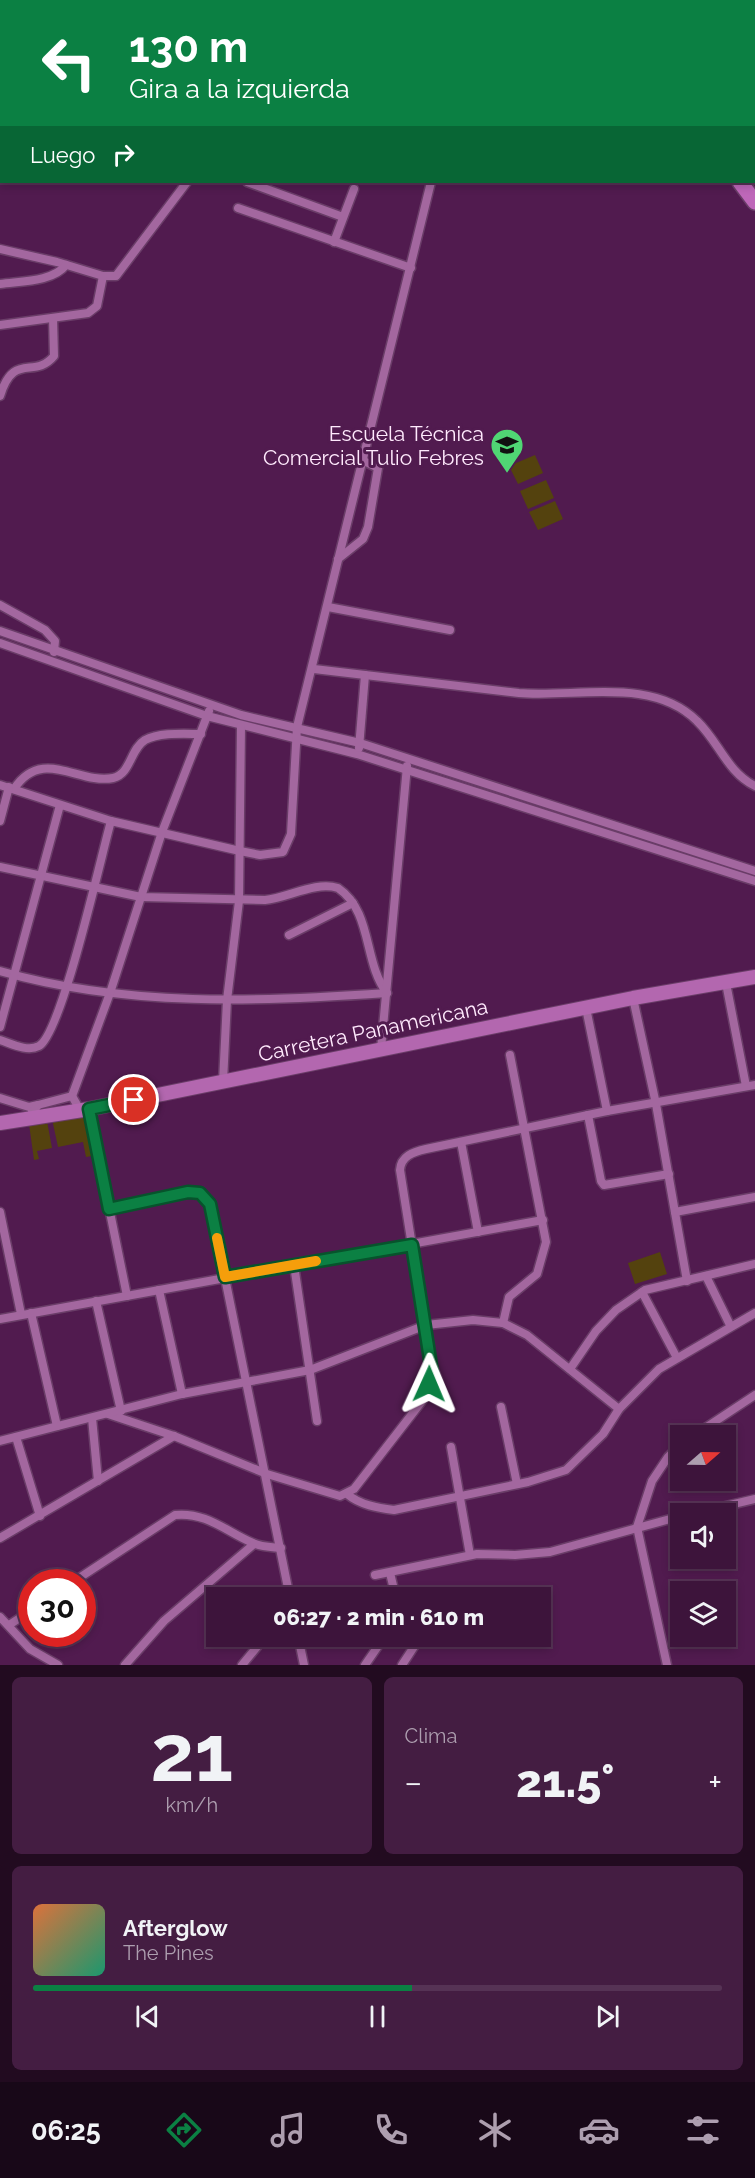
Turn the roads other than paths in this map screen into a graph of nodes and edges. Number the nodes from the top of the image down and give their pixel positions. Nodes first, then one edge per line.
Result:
1 (186, 183) edge
2 (250, 183) edge
3 (431, 183) edge
4 (741, 183) edge
5 (354, 189) dead end
6 (755, 202) edge
7 (238, 208) dead end
8 (343, 217) junction
9 (334, 242) junction
10 (0, 249) edge
11 (66, 265) junction
12 (411, 268) junction
13 (103, 276) junction
14 (0, 284) edge
15 (53, 318) junction
16 (0, 325) edge
17 (0, 396) edge
18 (362, 460) junction
19 (338, 559) junction
20 (0, 605) edge
21 (328, 607) junction
22 (450, 630) dead end
23 (0, 631) edge
24 (0, 643) edge
25 (56, 648) junction
26 (52, 659) junction
27 (314, 669) junction
28 (365, 675) junction
29 (211, 705) junction
30 (207, 716) junction
31 (242, 726) junction
32 (297, 727) junction
33 (201, 734) junction
34 (295, 738) junction
35 (360, 743) junction
36 (357, 754) junction
37 (409, 759) junction
38 (406, 771) junction
39 (755, 786) edge
40 (8, 787) edge
41 (60, 804) junction
42 (0, 821) edge
43 (111, 821) junction
44 (162, 832) junction
45 (240, 852) junction
46 (0, 867) edge
47 (755, 871) edge
48 (40, 878) junction
49 (755, 881) edge
50 (92, 888) junction
51 (141, 897) junction
52 (239, 902) junction
53 (353, 903) junction
54 (289, 935) dead end
55 (0, 971) edge
56 (14, 975) junction
57 (755, 977) edge
58 (726, 983) junction
59 (68, 986) junction
60 (110, 993) junction
61 (387, 993) junction
62 (633, 998) junction
63 (227, 1000) junction
64 (586, 1008) junction
65 (0, 1027) edge
66 (0, 1040) edge
67 (381, 1049) junction
68 (510, 1054) dead end
69 (223, 1082) junction
70 (751, 1086) edge
71 (72, 1096) junction
72 (0, 1098) edge
73 (656, 1104) junction
74 (38, 1105) junction
75 (85, 1109) junction
76 (607, 1111) junction
77 (588, 1115) junction
78 (29, 1117) junction
79 (0, 1123) edge
80 (525, 1128) junction
81 (461, 1142) junction
82 (669, 1174) junction
83 (755, 1197) edge
84 (109, 1209) junction
85 (0, 1212) edge
86 (675, 1212) junction
87 (543, 1220) junction
88 (478, 1232) junction
89 (412, 1245) junction
90 (755, 1264) edge
91 (294, 1265) junction
92 (706, 1276) junction
93 (225, 1277) junction
94 (687, 1281) junction
95 (159, 1290) junction
96 (642, 1292) junction
97 (127, 1296) junction
98 (96, 1300) junction
99 (31, 1313) junction
100 (755, 1313) edge
101 (21, 1314) junction
102 (0, 1319) edge
103 (503, 1323) junction
104 (426, 1325) junction
105 (730, 1325) junction
106 (677, 1358) junction
107 (310, 1370) junction
108 (570, 1370) junction
109 (246, 1383) junction
110 (182, 1394) junction
111 (755, 1395) edge
112 (501, 1407) dead end
113 (619, 1409) junction
114 (121, 1411) junction
115 (108, 1414) junction
116 (92, 1418) junction
117 (316, 1421) dead end
118 (710, 1425) edge
119 (57, 1426) junction
120 (174, 1436) junction
121 (16, 1437) junction
122 (0, 1441) edge
123 (451, 1447) dead end
124 (670, 1455) edge
125 (267, 1474) junction
126 (98, 1481) junction
127 (517, 1484) junction
128 (347, 1494) junction
129 (459, 1496) junction
130 (755, 1499) edge
131 (736, 1504) edge
132 (40, 1516) junction
133 (670, 1519) edge
134 (637, 1527) junction
135 (0, 1538) edge
136 (254, 1544) junction
137 (281, 1548) junction
138 (470, 1555) junction
139 (93, 1569) edge
140 (390, 1573) junction
141 (375, 1575) dead end
142 (288, 1587) edge
143 (393, 1587) edge
144 (0, 1617) edge
145 (18, 1619) edge
146 (9, 1625) junction
147 (257, 1647) edge
148 (300, 1647) edge
149 (377, 1647) edge
150 (414, 1647) edge
151 (58, 1665) edge
152 (125, 1665) edge
153 (242, 1665) edge
154 (304, 1665) edge
155 (365, 1665) edge
156 (402, 1665) edge
157 (667, 1665) edge

1 - 13 street
2 - 8 street
3 - 12 street
4 - 6 highway
5 - 8 street
7 - 9 street
8 - 9 street
9 - 12 street
10 - 11 street
11 - 13 street
11 - 14 street
12 - 18 street
13 - 15 street
15 - 16 street
15 - 17 street
18 - 19 street
18 - 19 street
19 - 21 street
20 - 25 street
21 - 22 street
21 - 27 street
23 - 25 street
24 - 26 street
25 - 26 street
25 - 29 street
26 - 30 street
27 - 28 street
27 - 32 street
28 - 35 street
28 - 39 street
29 - 30 street
29 - 32 street
30 - 31 street
30 - 33 street
31 - 34 street
31 - 45 street
32 - 34 street
32 - 35 street
33 - 40 street
33 - 44 street
34 - 36 street
34 - 45 street
35 - 36 street
35 - 37 street
36 - 38 street
37 - 38 street
37 - 47 street
38 - 49 street
38 - 61 street
40 - 41 street
40 - 42 street
41 - 43 street
41 - 48 street
43 - 44 street
43 - 50 street
44 - 45 street
44 - 51 street
45 - 52 street
46 - 48 street
48 - 50 street
48 - 56 street
50 - 51 street
50 - 59 street
51 - 52 street
51 - 60 street
52 - 53 street
52 - 63 street
53 - 54 street
53 - 61 street
55 - 56 street
56 - 59 street
56 - 65 street
57 - 58 main road, Carretera Panamericana
58 - 62 main road, Carretera Panamericana
58 - 70 street
59 - 60 street
59 - 66 street
60 - 63 street
60 - 71 street
61 - 63 street
61 - 67 street
62 - 64 main road, Carretera Panamericana
62 - 73 street
63 - 69 street
64 - 67 main road, Carretera Panamericana
64 - 76 street
67 - 69 main road, Carretera Panamericana
68 - 80 street
69 - 75 main road, Carretera Panamericana
70 - 73 street
71 - 74 street
71 - 75 street
72 - 74 street
73 - 76 street
73 - 82 street
74 - 78 street
75 - 78 main road, Carretera Panamericana
75 - 84 street
76 - 77 street
77 - 80 street
77 - 82 street
78 - 79 main road, Carretera Panamericana
80 - 81 street
80 - 87 street
81 - 88 street
81 - 89 street
82 - 86 street
83 - 86 street
84 - 93 street
84 - 97 street
85 - 101 street
86 - 94 street
87 - 88 street
87 - 103 street
88 - 89 street
89 - 91 street
89 - 104 street
90 - 92 street
91 - 93 street
91 - 107 street
92 - 94 street
92 - 105 street
93 - 95 street
93 - 109 street
94 - 96 street
95 - 97 street
95 - 110 street
96 - 106 street
96 - 108 street
97 - 98 street
98 - 99 street
98 - 114 street
99 - 101 street
99 - 119 street
100 - 105 street
101 - 102 street
103 - 104 street
103 - 108 street
104 - 107 street
104 - 128 street
105 - 106 street
106 - 113 street
107 - 109 street
107 - 117 street
108 - 113 street
109 - 110 street
109 - 125 street
110 - 114 street
111 - 118 street
112 - 127 street
113 - 127 street
114 - 115 street
115 - 116 street
115 - 120 street
116 - 119 street
116 - 126 street
119 - 121 street
120 - 125 street
120 - 126 street
121 - 122 street
121 - 132 street
123 - 129 street
124 - 134 street
125 - 128 street
125 - 137 street
126 - 132 street
127 - 129 street
128 - 129 street
129 - 138 street
130 - 131 street
132 - 135 street
133 - 134 street
134 - 138 street
134 - 157 street
136 - 137 street
136 - 139 street
136 - 152 street
137 - 142 street
138 - 140 street
140 - 141 street
140 - 143 street
144 - 146 street
145 - 146 street
146 - 151 street
147 - 153 street
148 - 154 street
149 - 155 street
150 - 156 street

